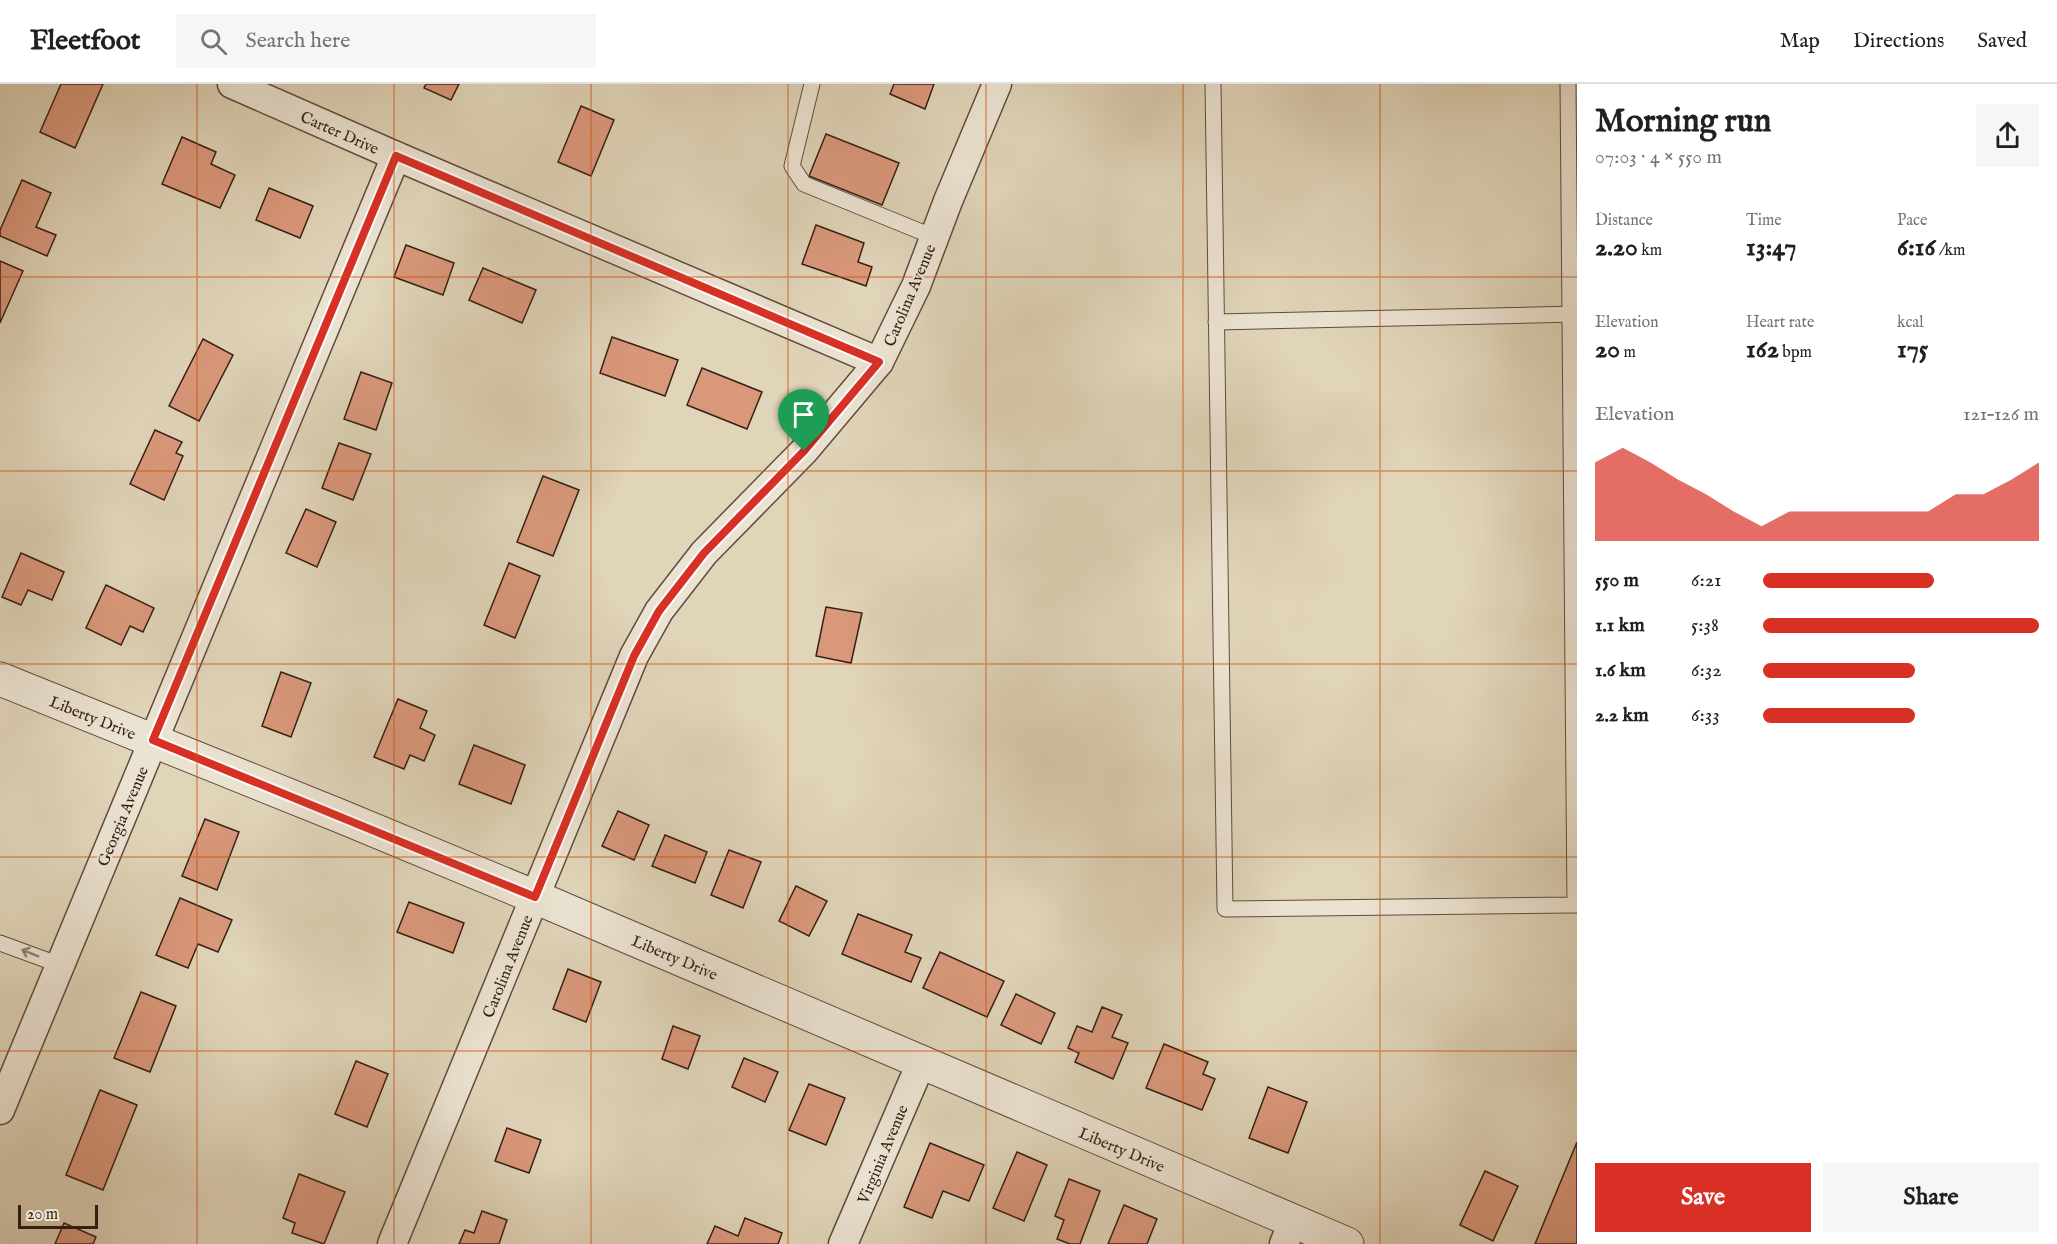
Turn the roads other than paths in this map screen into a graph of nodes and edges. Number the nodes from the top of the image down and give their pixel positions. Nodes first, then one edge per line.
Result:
1 (232, 84) edge
2 (812, 84) edge
3 (997, 84) edge
4 (1213, 84) edge
5 (1568, 84) edge
6 (396, 156) junction
7 (934, 237) junction
8 (1573, 314) edge
9 (1216, 322) junction
10 (879, 362) junction
11 (0, 680) edge
12 (153, 740) junction
13 (535, 897) junction
14 (0, 943) edge
15 (60, 966) junction
16 (921, 1063) junction
17 (0, 1110) edge
18 (1289, 1233) edge
19 (392, 1244) edge
20 (843, 1244) edge
21 (1347, 1244) edge

1 - 6 street, Carter Drive
2 - 7 lane
3 - 7 street, Carolina Avenue
4 - 9 lane
5 - 8 lane
6 - 10 street, Carter Drive
6 - 12 street, Georgia Avenue
7 - 10 street, Carolina Avenue
8 - 9 lane
8 - 9 lane
10 - 13 street, Carolina Avenue
11 - 12 street, Liberty Drive
12 - 13 street, Liberty Drive
12 - 15 street, Georgia Avenue
13 - 16 street, Liberty Drive
13 - 19 street, Carolina Avenue
15 -> 14 lane
15 - 17 street, Georgia Avenue
16 - 18 street, Liberty Drive
16 - 20 street, Virginia Avenue
18 - 21 street, Liberty Drive

